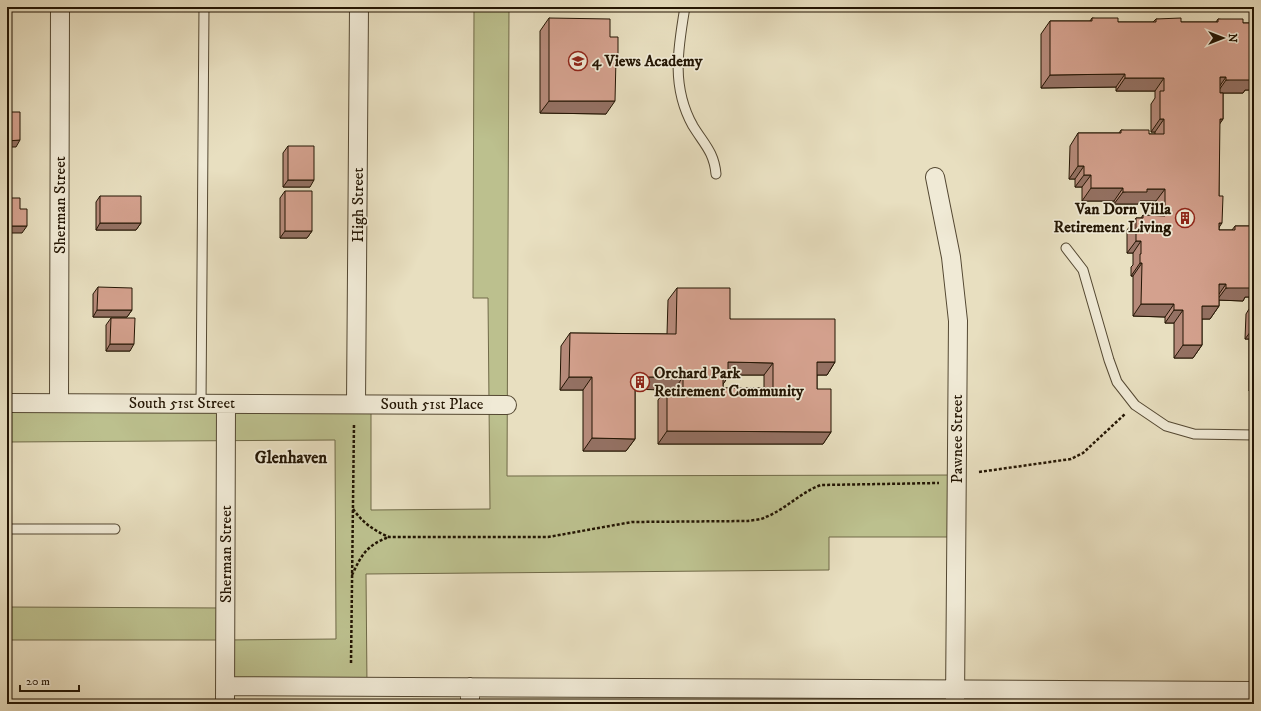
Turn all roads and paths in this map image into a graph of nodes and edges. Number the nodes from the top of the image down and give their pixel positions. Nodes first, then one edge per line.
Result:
1 (60, 7) edge
2 (204, 7) edge
3 (359, 7) edge
4 (685, 7) edge
5 (716, 174) dead end
6 (935, 177) dead end
7 (1066, 248) dead end
8 (7, 403) edge
9 (60, 403) junction
10 (200, 404) junction
11 (226, 404) junction
12 (356, 404) junction
13 (1135, 404) junction
14 (507, 405) dead end
15 (354, 424) dead end
16 (1254, 435) edge
17 (979, 472) dead end
18 (957, 480) junction
19 (353, 509) junction
20 (7, 529) edge
21 (115, 530) dead end
22 (389, 537) junction
23 (352, 576) junction
24 (351, 663) dead end
25 (226, 686) junction
26 (1254, 691) edge
27 (470, 695) edge
28 (712, 696) edge
29 (955, 697) edge
30 (225, 704) edge

1 - 9 street, Sherman Street
2 - 10 lane
3 - 12 street, High Street
4 - 5 lane
6 - 18 street, Pawnee Street
7 - 13 lane
8 - 9 street, South 51st Street
9 - 10 street, South 51st Street
10 - 11 street, South 51st Street
11 - 12 street, South 51st Street
11 - 25 street, Sherman Street
12 - 14 street, South 51st Place
13 - 16 lane
13 - 17 path
15 - 19 path
18 - 22 path
18 - 29 street, Pawnee Street
19 - 22 path
19 - 23 path
20 - 21 lane
22 - 23 path
23 - 24 path
25 - 27 street
25 - 30 street, Sherman Street
26 - 29 street
27 - 28 street
28 - 29 street

